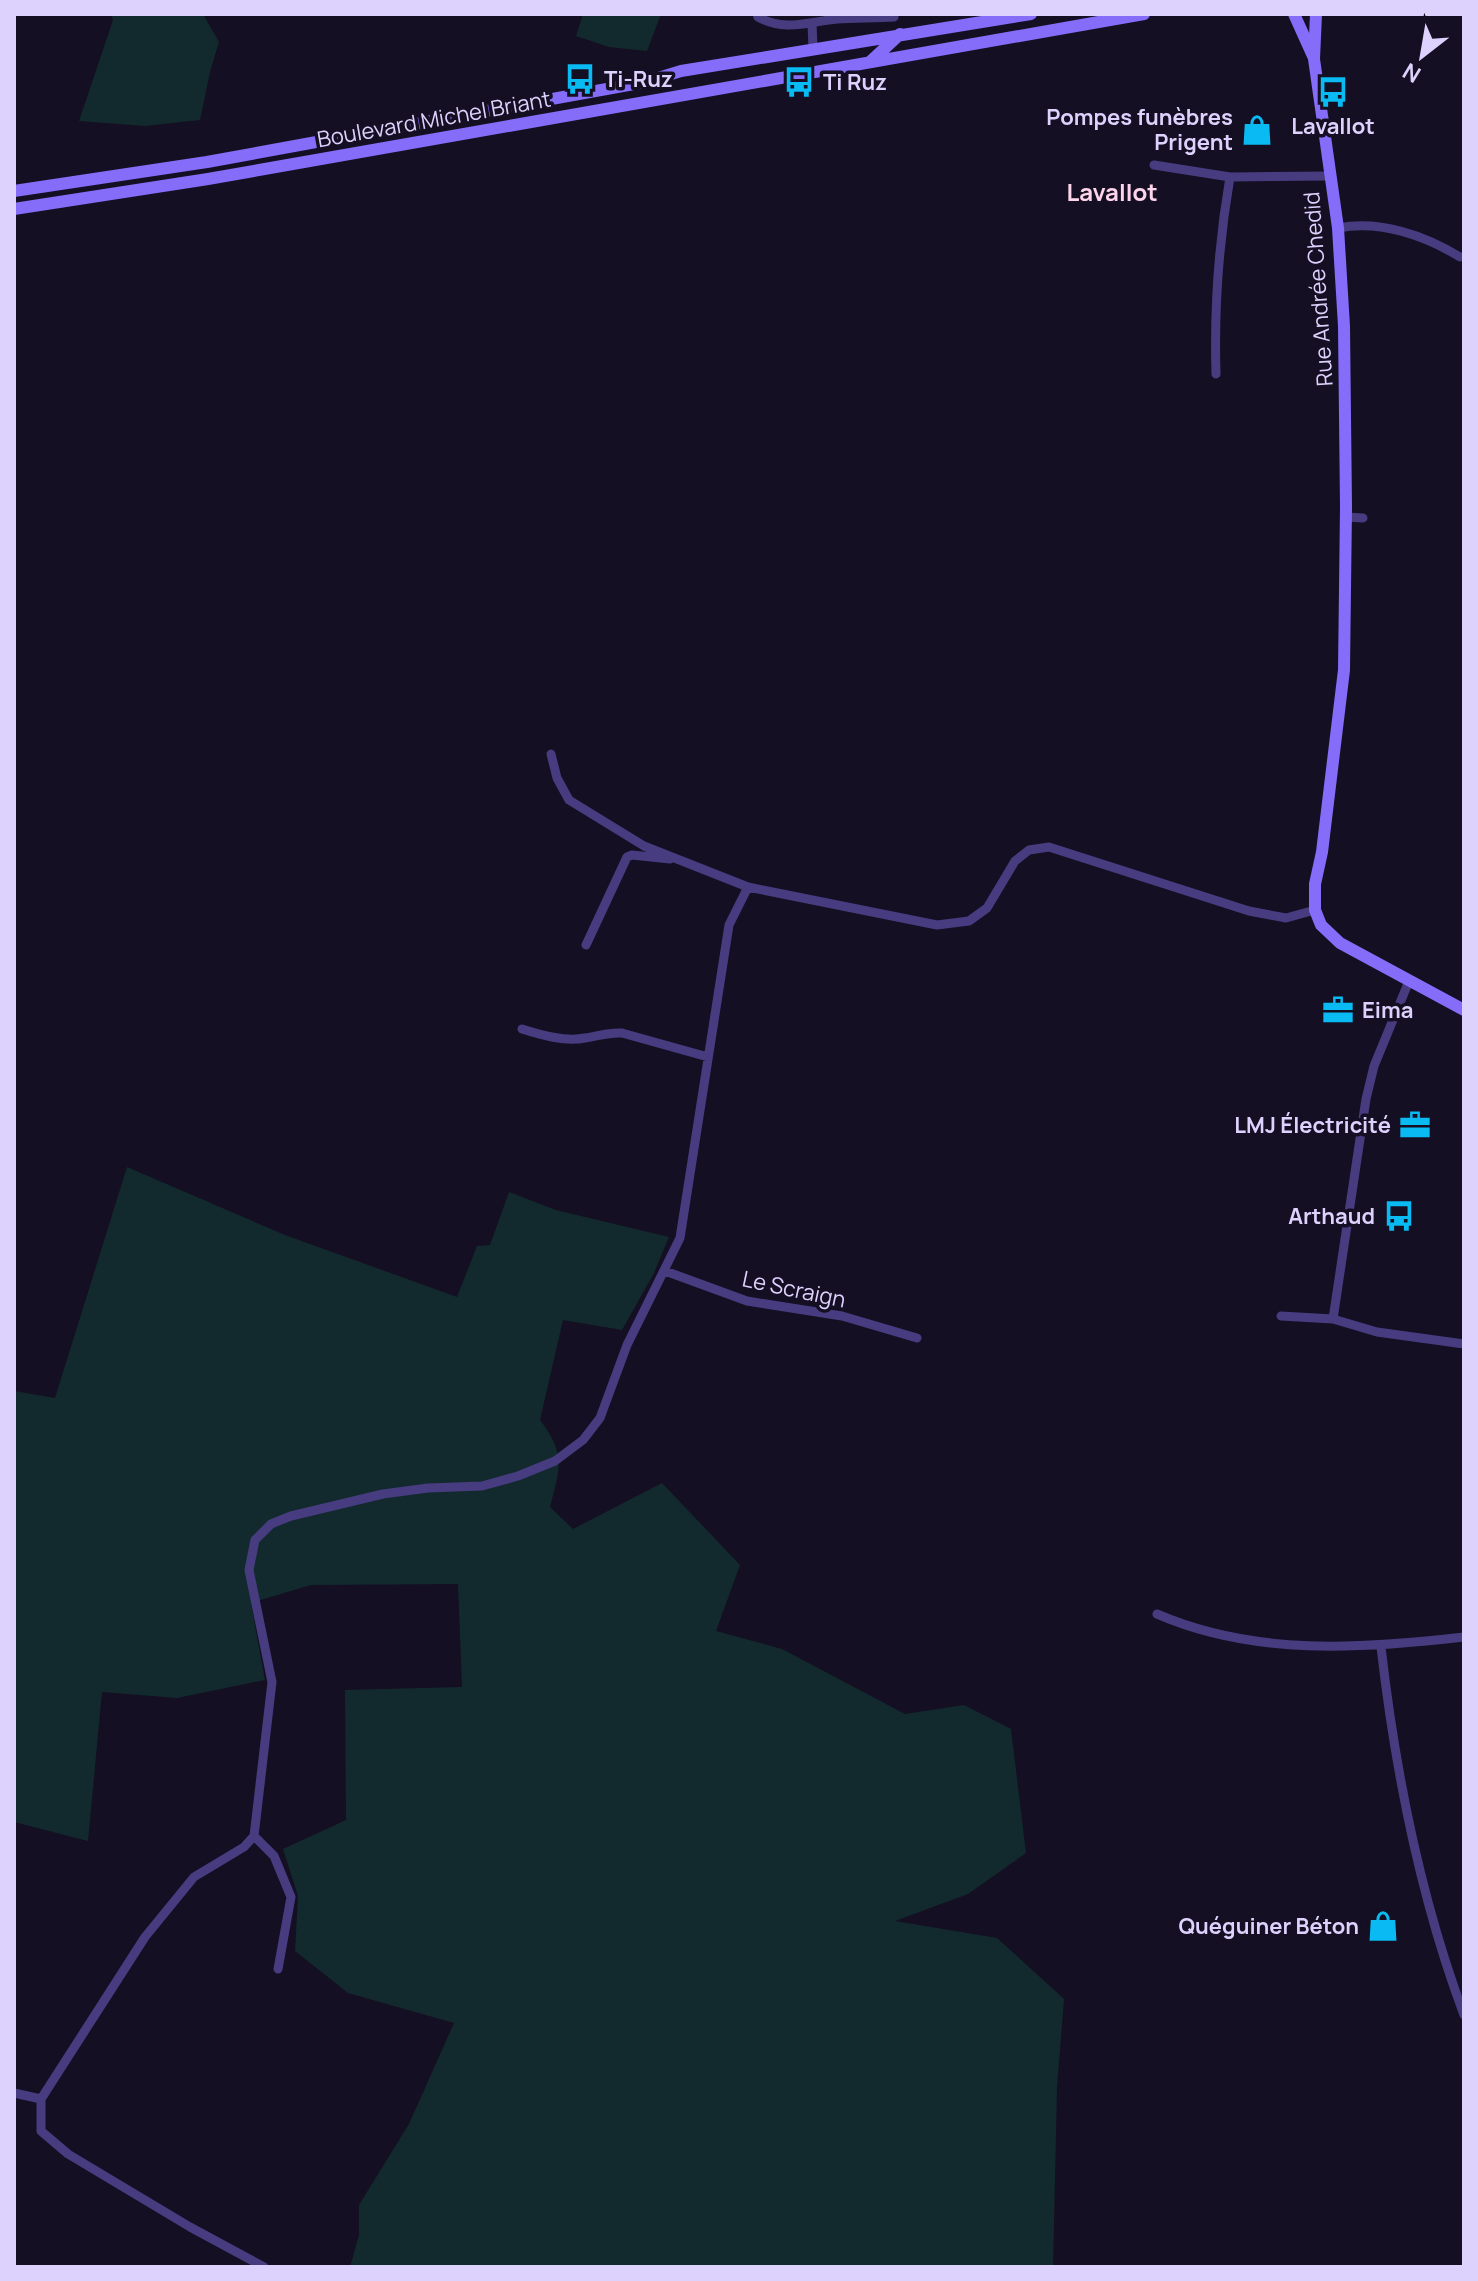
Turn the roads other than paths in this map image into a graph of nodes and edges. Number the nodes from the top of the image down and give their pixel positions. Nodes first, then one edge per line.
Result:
1 (757, 14) edge
2 (1031, 14) edge
3 (1144, 14) edge
4 (1294, 14) edge
5 (1316, 14) edge
6 (894, 16) edge
7 (812, 23) junction
8 (900, 34) junction
9 (813, 49) junction
10 (1314, 59) junction
11 (870, 62) junction
12 (1154, 165) dead end
13 (1331, 176) junction
14 (1230, 177) junction
15 (14, 191) edge
16 (14, 209) edge
17 (1338, 228) junction
18 (1460, 257) dead end
19 (1216, 374) dead end
20 (1346, 517) junction
21 (1363, 518) dead end
22 (551, 754) dead end
23 (677, 858) junction
24 (748, 887) junction
25 (1315, 910) junction
26 (586, 945) dead end
27 (1409, 981) junction
28 (1464, 1010) edge
29 (522, 1029) dead end
30 (708, 1057) junction
31 (665, 1271) junction
32 (1281, 1316) dead end
33 (1333, 1319) junction
34 (917, 1338) dead end
35 (1464, 1344) edge
36 (1157, 1614) dead end
37 (1464, 1637) edge
38 (1381, 1647) junction
39 (254, 1836) junction
40 (278, 1969) dead end
41 (1464, 2015) edge
42 (14, 2093) edge
43 (41, 2099) junction
44 (264, 2267) edge

1 - 7 street
2 - 8 main road, Boulevard Michel Briant
3 - 11 main road, Boulevard Michel Briant
4 - 10 main road, Rue Andrée Chedid
5 - 10 main road, Rue Andrée Chedid
6 - 7 street
6 - 8 street
7 - 9 street
8 - 9 main road, Boulevard Michel Briant
8 - 11 main road
9 - 15 main road, Boulevard Michel Briant
10 - 13 main road, Rue Andrée Chedid
11 - 16 main road, Boulevard Michel Briant
12 - 14 street
13 - 14 street
13 - 17 main road, Rue Andrée Chedid
14 - 19 street
17 - 18 street
17 - 20 main road, Rue Andrée Chedid
20 - 21 street
20 - 25 main road, Rue Andrée Chedid
22 - 23 street
23 - 24 street
23 - 26 street
24 - 25 street
24 - 30 street
25 - 27 main road
27 - 28 main road
27 - 33 street
29 - 30 street
30 - 31 street
31 - 34 street, Le Scraign
31 - 39 street
32 - 33 street
33 - 35 street
36 - 38 street
37 - 38 street
38 - 41 street
39 - 40 street
39 - 43 street
42 - 43 street
43 - 44 street

